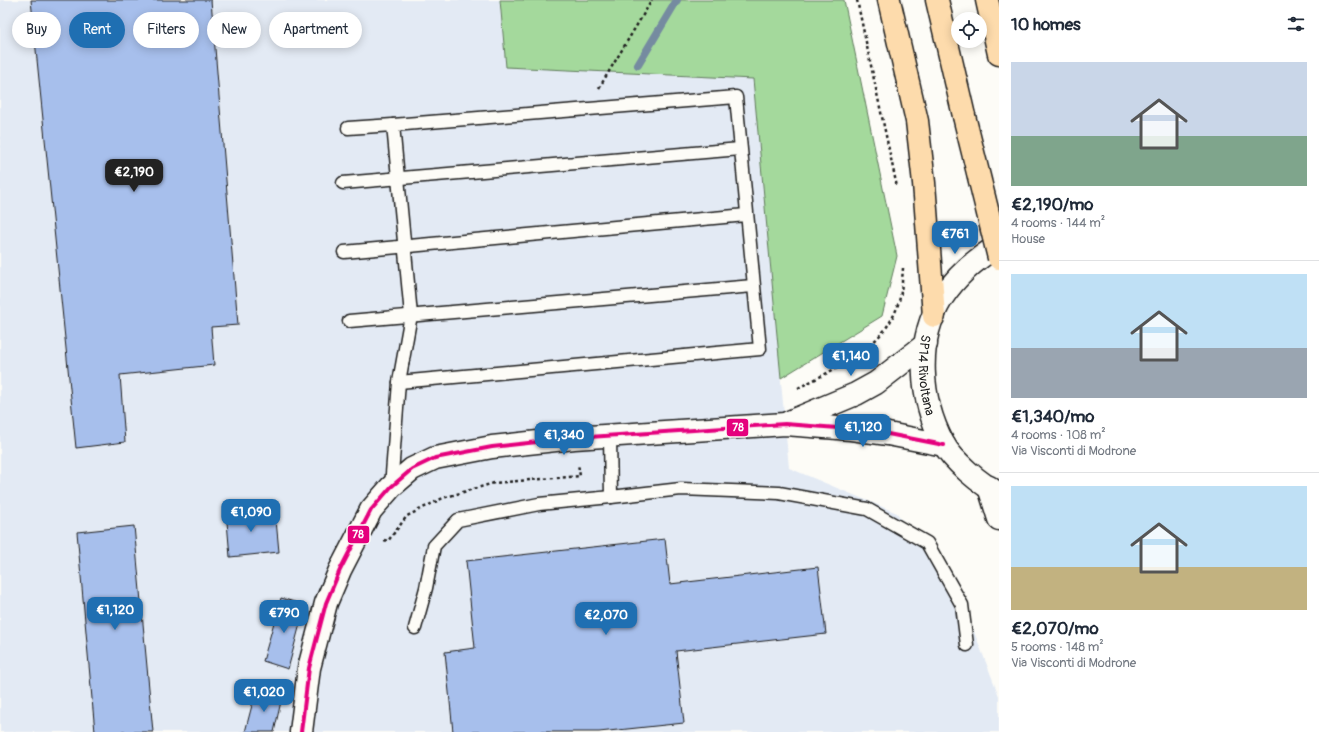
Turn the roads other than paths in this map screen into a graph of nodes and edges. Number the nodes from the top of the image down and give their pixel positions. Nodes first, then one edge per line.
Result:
1 (889, 0) edge
2 (937, 0) edge
3 (987, 0) edge
4 (999, 54) edge
5 (393, 125) junction
6 (348, 128) dead end
7 (740, 149) junction
8 (398, 178) junction
9 (343, 183) dead end
10 (746, 215) junction
11 (999, 245) edge
12 (404, 247) junction
13 (344, 252) dead end
14 (999, 258) edge
15 (753, 286) junction
16 (411, 316) junction
17 (934, 316) junction
18 (349, 321) dead end
19 (926, 344) junction
20 (399, 382) junction
21 (785, 424) junction
22 (610, 436) junction
23 (944, 445) junction
24 (391, 487) junction
25 (994, 490) edge
26 (611, 497) junction
27 (999, 519) edge
28 (415, 628) dead end
29 (967, 645) dead end
30 (301, 732) edge

1 - 17 highway
2 - 14 highway, bridge
3 - 4 highway
5 - 6 lane
5 - 7 lane
5 - 8 lane
7 - 8 lane
7 - 10 lane
8 - 9 lane
8 - 12 lane
10 - 12 lane
10 - 15 lane
11 - 17 street, SP14 Rivoltana
12 - 13 lane
12 - 16 lane
15 - 16 lane
15 - 20 lane
16 - 18 lane
16 - 20 lane
17 - 19 street, SP14 Rivoltana
19 - 21 street
19 - 23 street, SP14 Rivoltana
20 - 24 lane
21 - 22 street
21 - 23 street
22 - 24 street
22 - 26 lane
23 - 25 street, SP14 Rivoltana
24 - 30 street
25 - 27 street, SP14 Rivoltana
26 - 28 lane
26 - 29 lane

